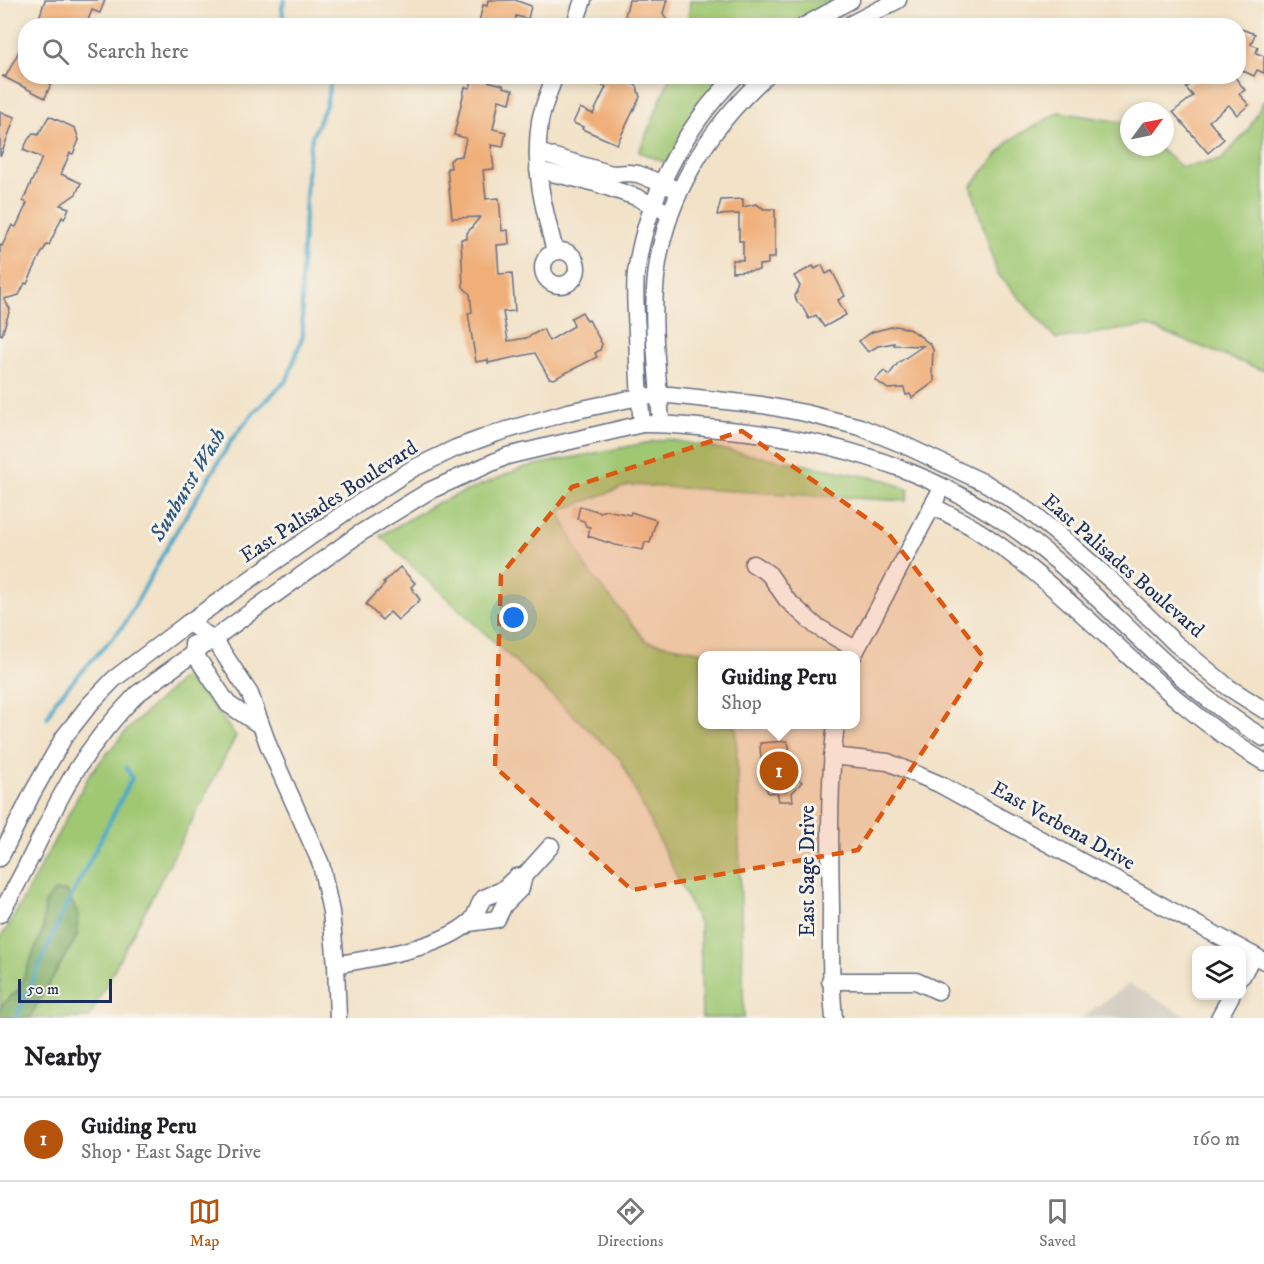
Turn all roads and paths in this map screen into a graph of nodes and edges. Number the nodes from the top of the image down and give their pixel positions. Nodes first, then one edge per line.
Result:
1 (584, 0) edge
2 (851, 0) edge
3 (898, 0) edge
4 (577, 18) edge
5 (818, 18) edge
6 (863, 18) edge
7 (552, 84) edge
8 (728, 84) edge
9 (758, 84) edge
10 (538, 152) junction
11 (538, 170) junction
12 (662, 184) junction
13 (679, 191) junction
14 (653, 206) junction
15 (670, 212) junction
16 (555, 251) dead end
17 (660, 396) junction
18 (639, 398) junction
19 (661, 423) junction
20 (642, 424) junction
21 (948, 466) junction
22 (943, 486) junction
23 (932, 506) junction
24 (753, 564) dead end
25 (189, 623) junction
26 (214, 639) junction
27 (853, 651) edge
28 (855, 651) edge
29 (194, 652) junction
30 (1264, 710) edge
31 (261, 726) junction
32 (835, 729) edge
33 (1264, 738) edge
34 (832, 756) junction
35 (1264, 762) edge
36 (551, 846) dead end
37 (0, 858) edge
38 (0, 914) edge
39 (1258, 958) edge
40 (336, 965) junction
41 (1246, 972) edge
42 (830, 981) junction
43 (938, 991) dead end
44 (1229, 1000) edge
45 (338, 1018) edge
46 (834, 1018) edge
47 (1219, 1018) edge

1 - 4 street
2 - 5 street
3 - 6 street
7 - 10 street
8 - 12 street
9 - 13 street
10 - 11 street
10 - 12 street
11 - 14 street
11 - 16 street
12 - 13 street
12 - 14 street
13 - 15 street
14 - 15 street
14 - 18 street
15 - 17 street
17 - 18 street, East Palisades Boulevard
17 - 19 street
17 - 21 street, East Palisades Boulevard
18 - 20 street
18 - 25 street, East Palisades Boulevard
19 - 20 street, East Palisades Boulevard
19 - 22 street, East Palisades Boulevard
20 - 26 street, East Palisades Boulevard
21 - 22 street
21 - 30 street, East Palisades Boulevard
22 - 23 street
22 - 33 street, East Palisades Boulevard
23 - 28 street
23 - 35 street
24 - 27 street
25 - 26 street
25 - 29 street
25 - 37 street, East Palisades Boulevard
26 - 29 street, East Palisades Boulevard
26 - 31 street
29 - 31 street
29 - 38 street, East Palisades Boulevard
31 - 40 street
32 - 34 street, East Sage Drive
34 - 39 street, East Verbena Drive
34 - 42 street, East Sage Drive
36 - 40 street
39 - 41 street
40 - 45 street
42 - 43 street
42 - 46 street, East Sage Drive
44 - 47 street

